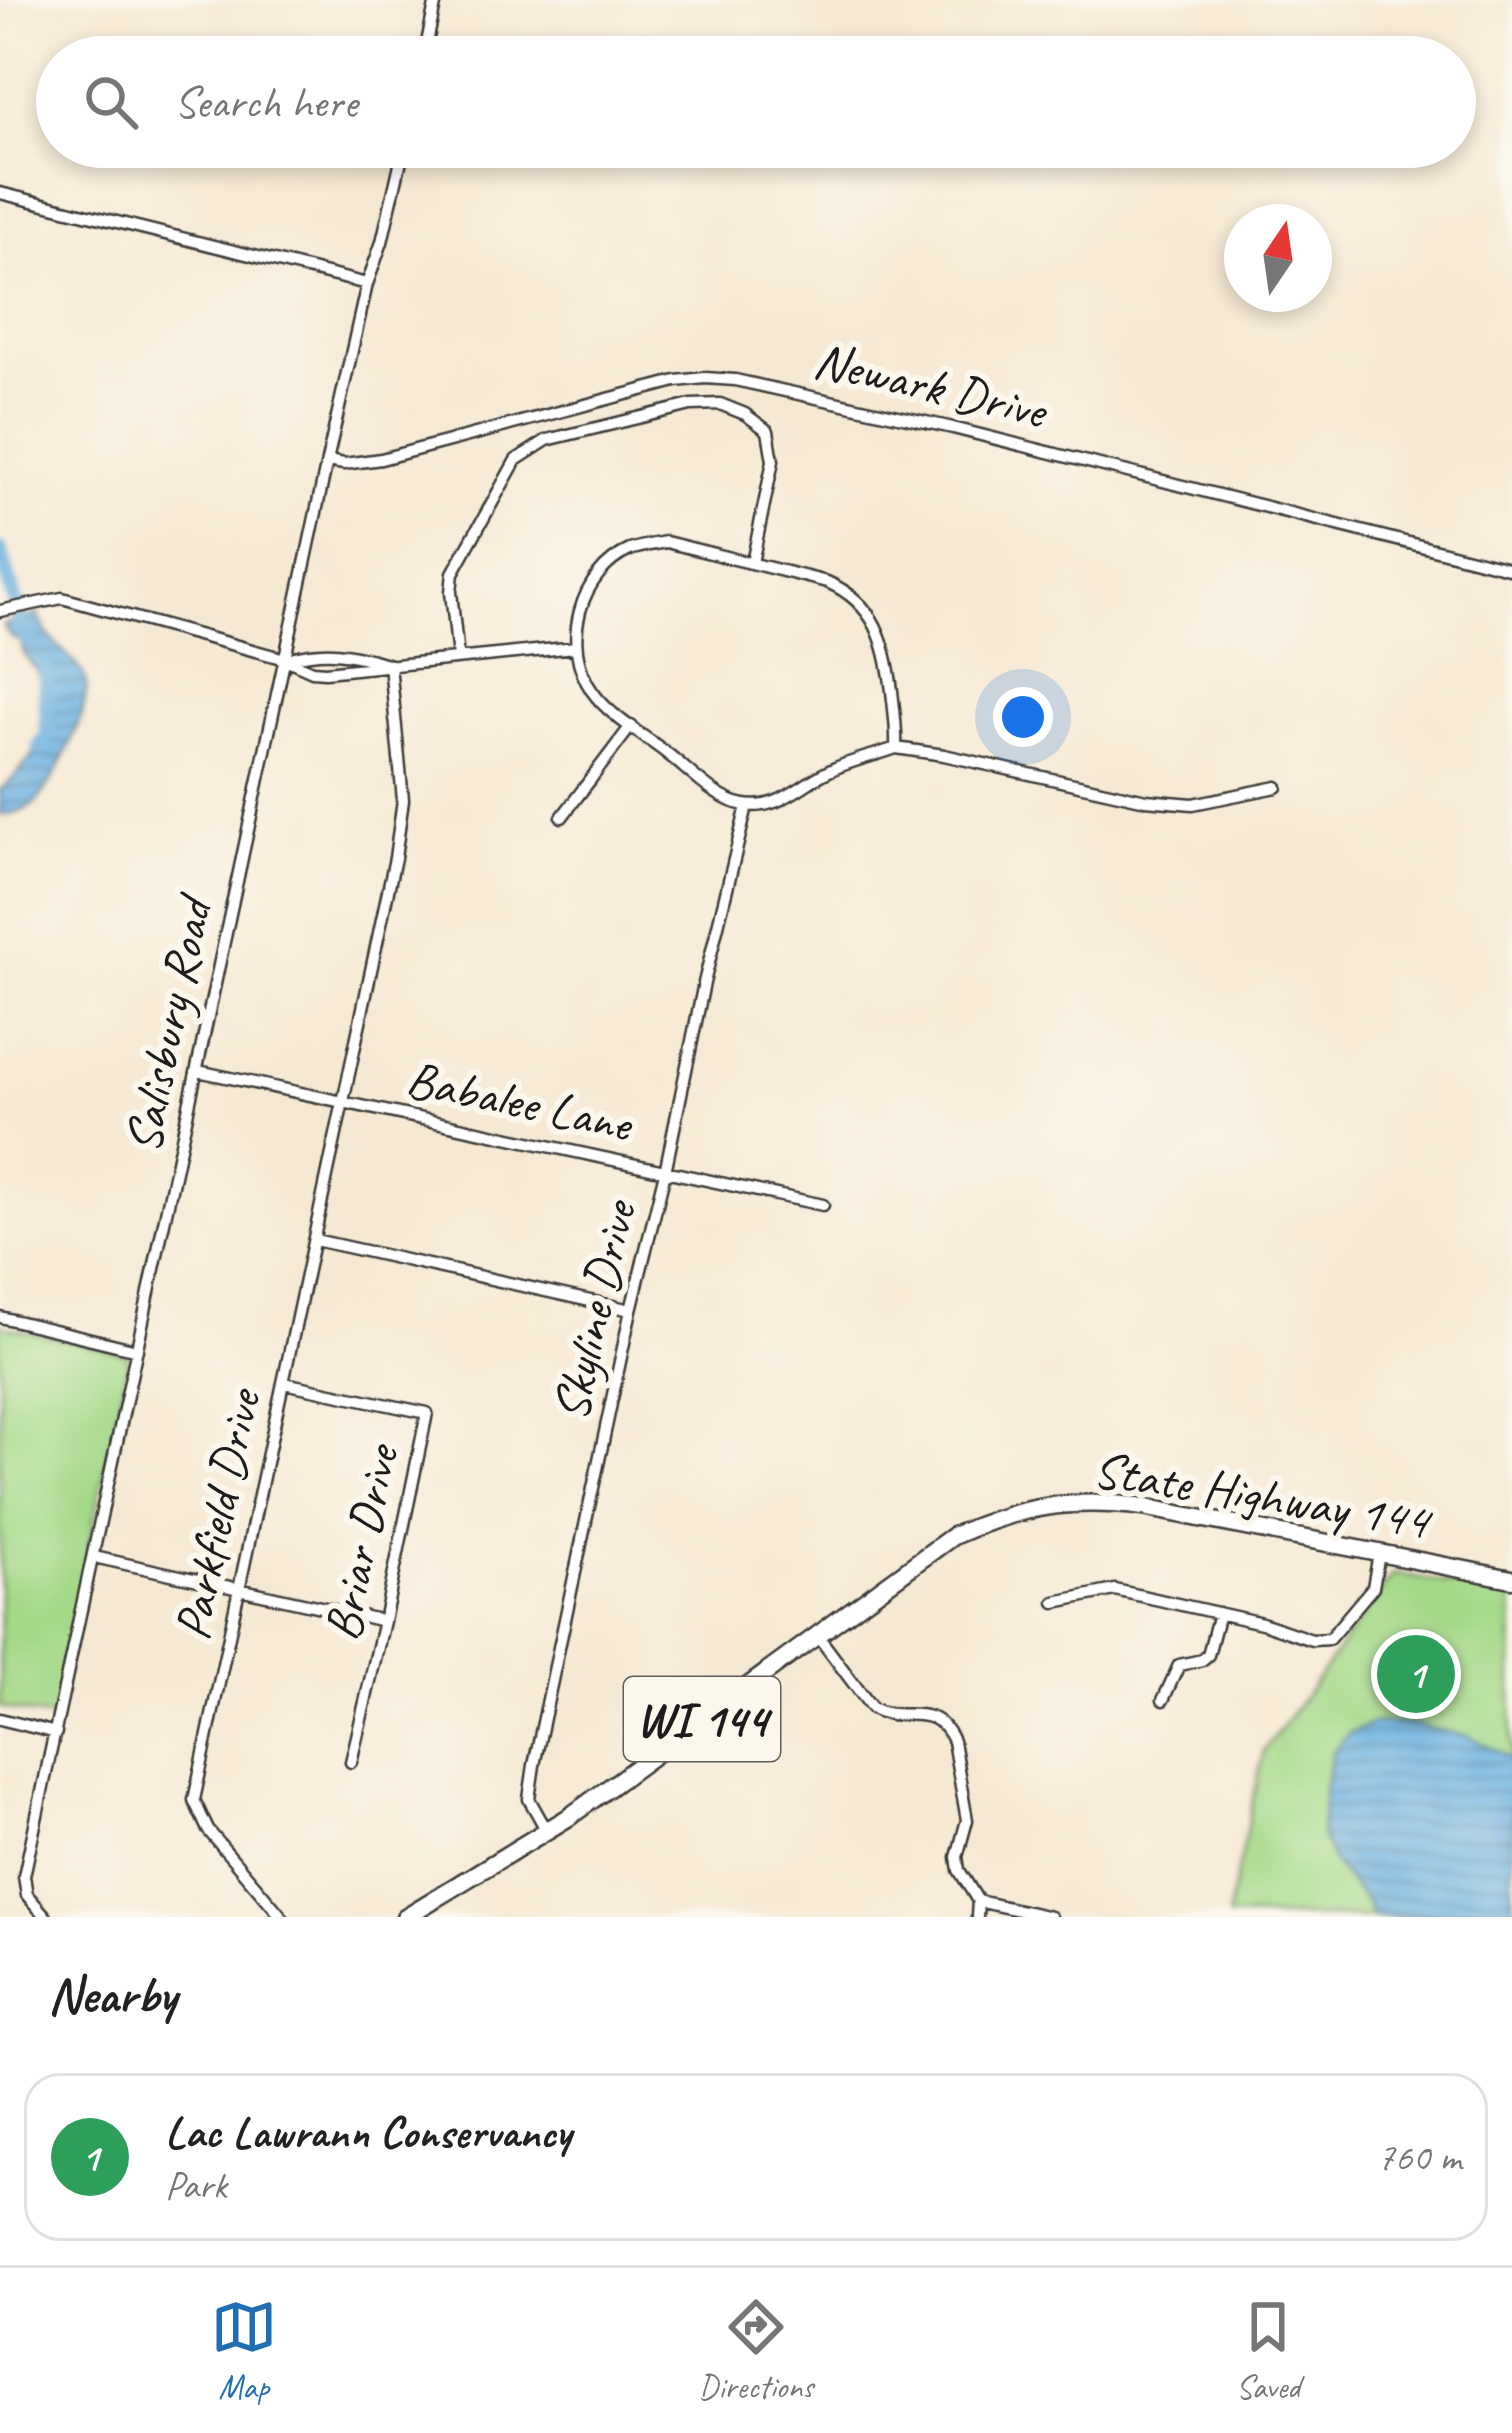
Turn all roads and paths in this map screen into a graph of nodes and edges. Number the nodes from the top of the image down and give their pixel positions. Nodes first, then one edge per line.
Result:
1 (436, 0) edge
2 (428, 36) edge
3 (399, 168) edge
4 (0, 193) edge
5 (367, 284) junction
6 (327, 461) junction
7 (752, 563) junction
8 (1512, 569) edge
9 (0, 611) edge
10 (576, 647) junction
11 (458, 658) junction
12 (285, 659) junction
13 (390, 665) junction
14 (631, 725) junction
15 (896, 748) junction
16 (1277, 787) dead end
17 (747, 806) junction
18 (562, 817) dead end
19 (198, 1071) junction
20 (344, 1102) junction
21 (665, 1172) junction
22 (823, 1205) dead end
23 (315, 1240) junction
24 (631, 1310) junction
25 (0, 1317) edge
26 (137, 1350) junction
27 (284, 1383) junction
28 (1378, 1554) junction
29 (94, 1557) junction
30 (1512, 1579) edge
31 (239, 1591) junction
32 (1055, 1601) dead end
33 (1219, 1613) junction
34 (384, 1621) junction
35 (818, 1636) junction
36 (1163, 1700) dead end
37 (0, 1719) edge
38 (56, 1733) junction
39 (351, 1762) dead end
40 (547, 1831) junction
41 (978, 1901) junction
42 (46, 1917) edge
43 (282, 1917) edge
44 (405, 1917) edge
45 (977, 1917) edge
46 (1050, 1917) edge

1 - 2 street
3 - 5 street, Salisbury Road
4 - 5 street
5 - 6 street, Salisbury Road
6 - 8 street, Newark Drive
6 - 12 street, Salisbury Road
7 - 10 street
7 - 11 street
7 - 15 street
9 - 12 street
10 - 11 street
10 - 14 street
11 - 13 street
12 - 13 street
12 - 13 street
12 - 19 street, Salisbury Road
13 - 20 street, Parkfield Drive
14 - 17 street
14 - 18 street
15 - 16 street
15 - 17 street
17 - 21 street, Skyline Drive
19 - 20 street, Babalee Lane
19 - 26 street, Salisbury Road
20 - 21 street, Babalee Lane
20 - 23 street, Parkfield Drive
21 - 22 street, Babalee Lane
21 - 24 street, Skyline Drive
23 - 24 street
23 - 27 street, Parkfield Drive
24 - 40 street, Skyline Drive
25 - 26 street
26 - 29 street, Salisbury Road
27 - 31 street, Parkfield Drive
27 - 34 street, Briar Drive
28 - 30 main road, State Highway 144 / WI 144
28 - 33 street
28 - 35 main road, State Highway 144 / WI 144
29 - 31 street
29 - 38 street, Salisbury Road
31 - 34 street
31 - 43 street, Parkfield Drive
32 - 33 street
33 - 36 street
34 - 39 street, Briar Drive
35 - 40 main road, WI 144
35 - 41 street
37 - 38 street
38 - 42 street, Salisbury Road
40 - 44 main road, WI 144
41 - 45 street
41 - 46 street

